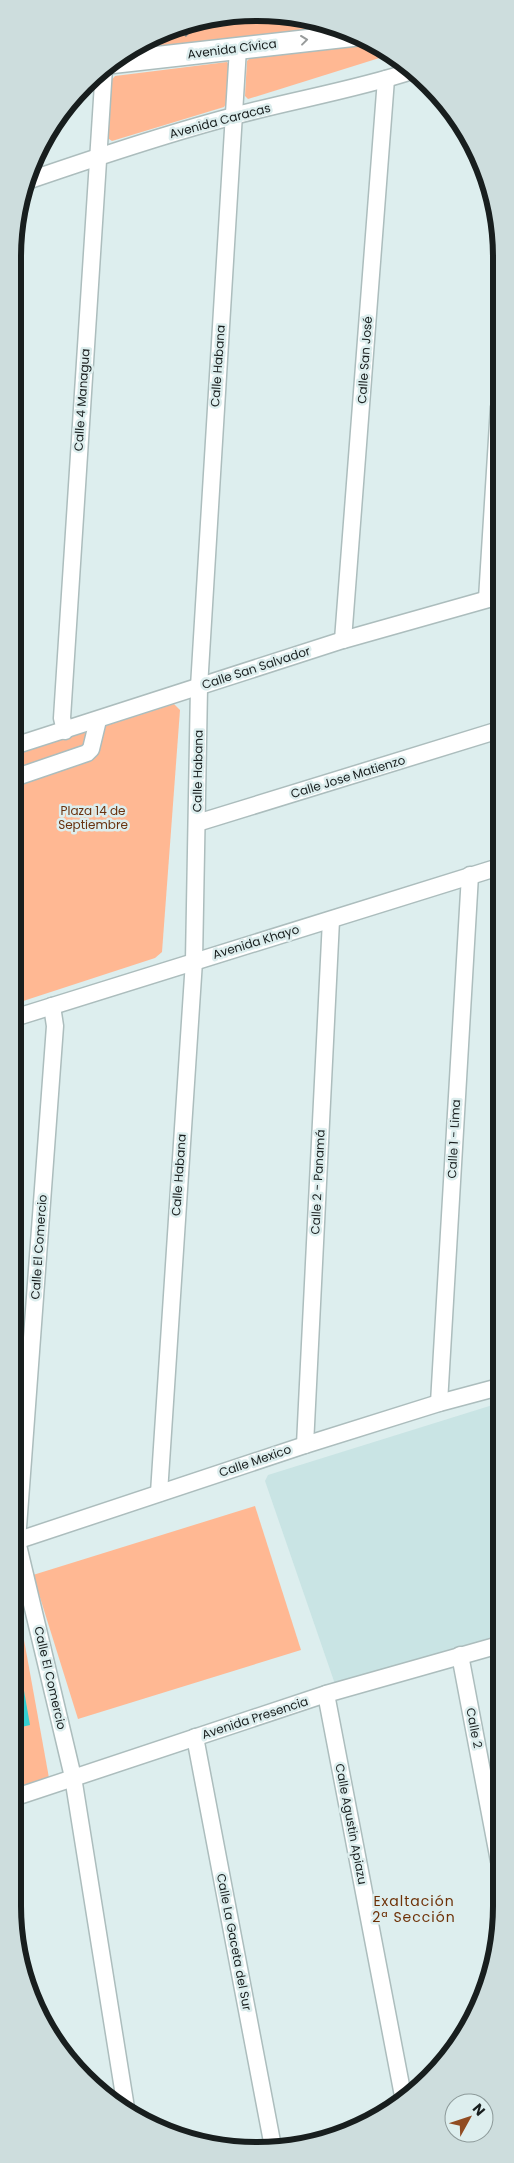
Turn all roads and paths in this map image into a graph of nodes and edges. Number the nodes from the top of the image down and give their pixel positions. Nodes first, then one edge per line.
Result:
1 (191, 31) edge
2 (178, 37) dead end
3 (341, 37) edge
4 (238, 48) junction
5 (126, 61) edge
6 (405, 73) edge
7 (103, 79) edge
8 (386, 80) junction
9 (234, 116) junction
10 (97, 157) junction
11 (35, 178) edge
12 (493, 598) edge
13 (343, 640) junction
14 (199, 687) junction
15 (98, 720) junction
16 (65, 731) junction
17 (493, 732) edge
18 (21, 744) edge
19 (21, 776) edge
20 (197, 823) junction
21 (493, 869) edge
22 (470, 875) junction
23 (331, 920) junction
24 (194, 961) junction
25 (52, 1006) junction
26 (21, 1016) edge
27 (493, 1389) edge
28 (439, 1403) junction
29 (305, 1445) junction
30 (21, 1464) edge
31 (159, 1494) junction
32 (21, 1539) edge
33 (21, 1565) edge
34 (493, 1647) edge
35 (460, 1655) junction
36 (326, 1694) junction
37 (195, 1737) junction
38 (73, 1777) junction
39 (21, 1795) edge
40 (493, 1828) edge
41 (402, 2092) edge
42 (125, 2101) edge
43 (272, 2141) edge

1 - 2 path
4 -> 3 main road, Avenida Cívica
4 - 5 main road, Avenida Cívica
4 - 9 street, Calle Habana
6 - 8 street, Avenida Caracas
7 - 10 street, Calle 4 Managua
8 - 9 street, Avenida Caracas
8 - 13 street, Calle San José
9 - 10 street, Avenida Caracas
9 - 14 street, Calle Habana
10 - 11 street, Avenida Caracas
10 - 16 street, Calle 4 Managua
12 - 13 street, Calle San Salvador
13 - 14 street, Calle San Salvador
14 - 15 street, Calle San Salvador
14 - 20 street, Calle Habana
15 - 16 street, Calle San Salvador
15 - 19 street
16 - 18 street, Calle San Salvador
17 - 20 street, Calle Jose Matienzo
20 - 24 street, Calle Habana
21 - 22 street, Avenida Khayo
22 - 23 street, Avenida Khayo
22 - 28 street, Calle 1 - Lima
23 - 24 street, Avenida Khayo
23 - 29 street, Calle 2 - Panamá
24 - 25 street, Avenida Khayo
24 - 31 street, Calle Habana
25 - 26 street, Avenida Khayo
25 - 30 street, Calle El Comercio
27 - 28 street, Calle Mexico
28 - 29 street, Calle Mexico
29 - 31 street, Calle Mexico
31 - 32 street, Calle Mexico
33 - 38 street, Calle El Comercio
34 - 35 street, Avenida Presencia
35 - 36 street, Avenida Presencia
35 - 40 street, Calle 2
36 - 37 street, Avenida Presencia
36 - 41 street, Calle Agustin Apiazu
37 - 38 street, Avenida Presencia
37 - 43 street, Calle La Gaceta del Sur
38 - 39 street, Avenida Presencia
38 - 42 street, Calle El Comercio

